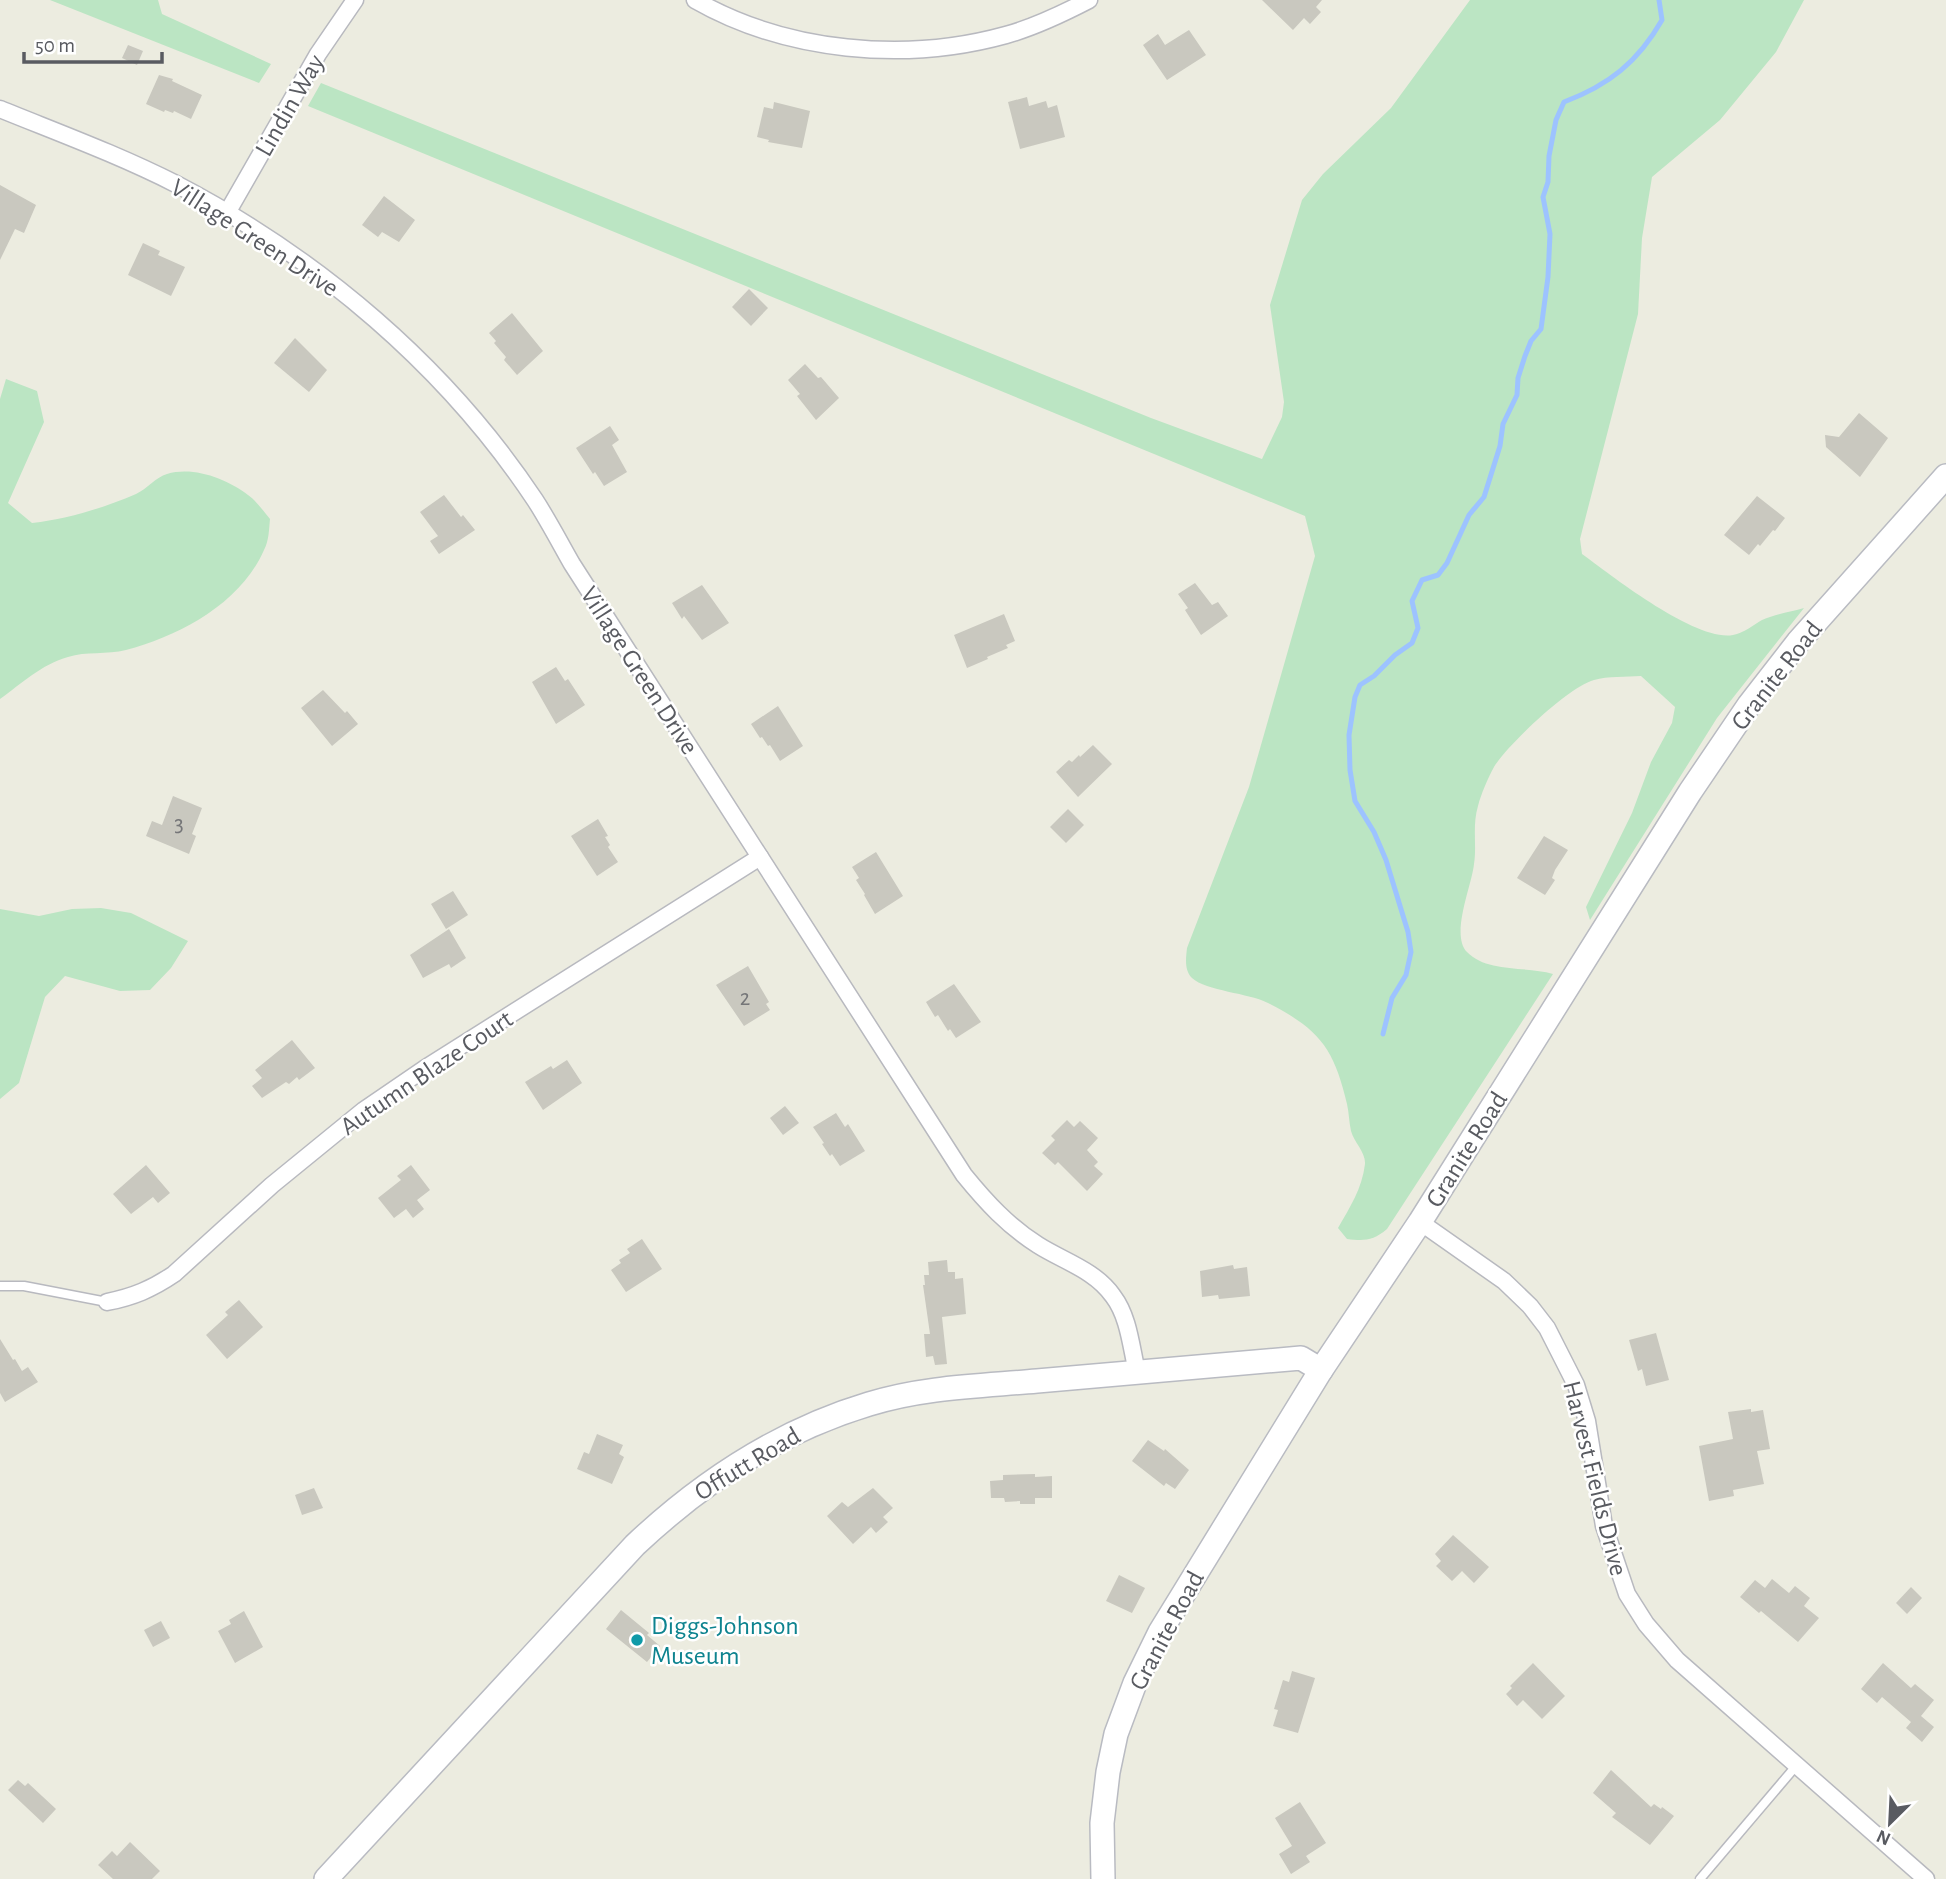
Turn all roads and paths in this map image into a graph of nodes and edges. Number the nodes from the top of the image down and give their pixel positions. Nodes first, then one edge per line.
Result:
1 (355, 0) edge
2 (695, 0) edge
3 (1090, 0) edge
4 (0, 109) edge
5 (227, 213) junction
6 (1946, 476) edge
7 (760, 857) junction
8 (1420, 1222) junction
9 (0, 1286) edge
10 (107, 1302) joint
11 (1321, 1370) junction
12 (1137, 1373) junction
13 (1796, 1766) junction
14 (326, 1879) edge
15 (1103, 1879) edge
16 (1699, 1879) edge
17 (1926, 1879) edge

1 - 5 street, Lindin Way
2 - 3 street
4 - 5 street, Village Green Drive
5 - 7 street, Village Green Drive
6 - 8 street, Granite Road
7 - 10 street, Autumn Blaze Court
7 - 12 street, Village Green Drive
8 - 11 street, Granite Road
8 - 13 street, Harvest Fields Drive
9 - 10 lane
11 - 12 street, Offutt Road
11 - 15 street, Granite Road
12 - 14 street, Offutt Road
13 - 16 lane
13 - 17 street, Harvest Fields Drive

